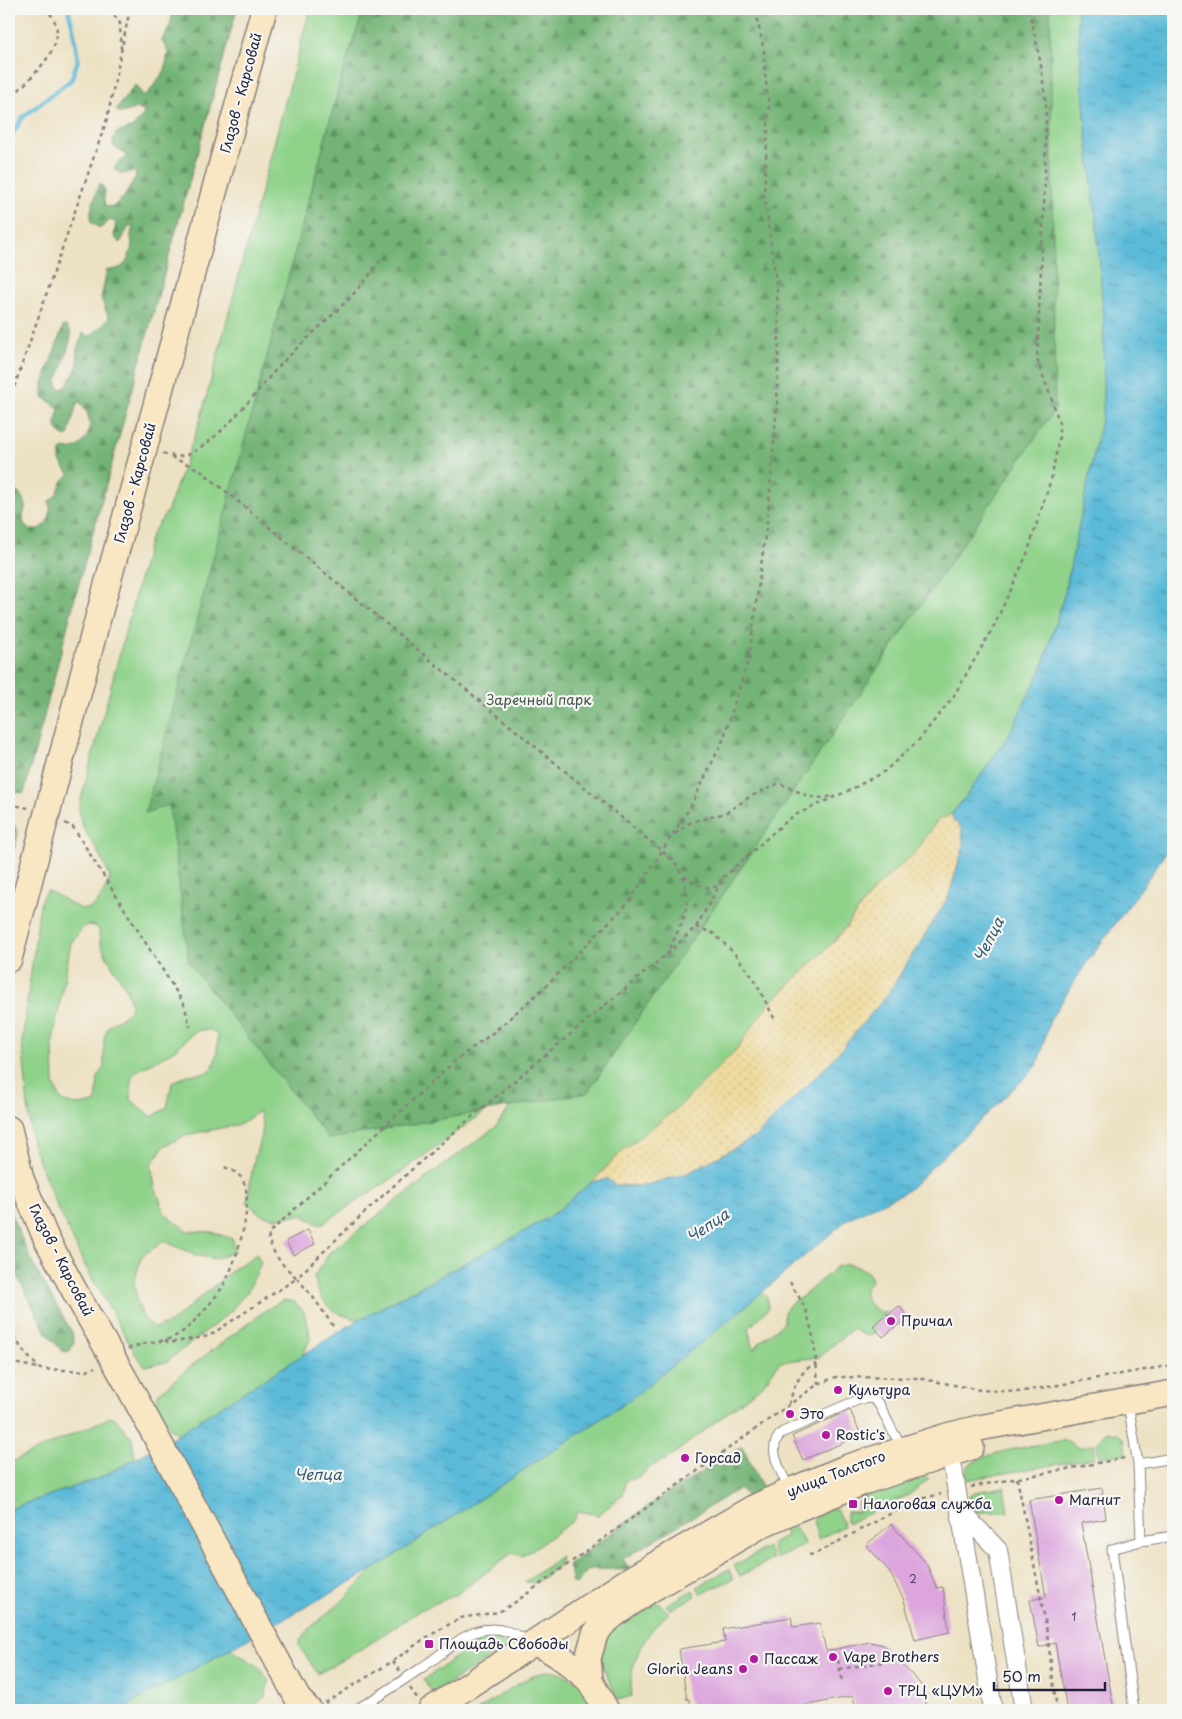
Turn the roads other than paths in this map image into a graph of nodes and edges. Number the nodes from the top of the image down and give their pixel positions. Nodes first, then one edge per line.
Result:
1 (264, 9) edge
2 (9, 959) edge
3 (9, 1128) edge
4 (1173, 1393) edge
5 (1128, 1409) junction
6 (1173, 1409) edge
7 (949, 1444) junction
8 (904, 1449) junction
9 (1173, 1458) edge
10 (1138, 1460) junction
11 (790, 1491) junction
12 (960, 1510) junction
13 (1173, 1536) edge
14 (1141, 1541) junction
15 (533, 1643) junction
16 (590, 1681) junction
17 (306, 1706) edge
18 (354, 1710) edge
19 (431, 1710) edge
20 (606, 1710) edge
21 (993, 1710) edge
22 (1024, 1710) edge
23 (1134, 1710) edge

1 - 2 main road, Глазов - Карсовай
3 - 17 main road, Глазов - Карсовай
4 - 5 main road, улица Толстого
5 - 6 main road, улица Толстого
5 - 7 main road, улица Толстого
5 - 10 lane
7 - 8 main road, улица Толстого
7 - 12 street
7 - 16 main road, улица Толстого
8 - 11 main road, улица Толстого
8 - 11 lane
9 - 10 lane
10 - 14 lane
11 - 15 main road, улица Толстого
12 - 21 street
12 - 22 street
13 - 14 lane
14 - 23 lane
15 - 16 main road
15 - 18 lane
15 - 19 main road
16 - 20 main road

